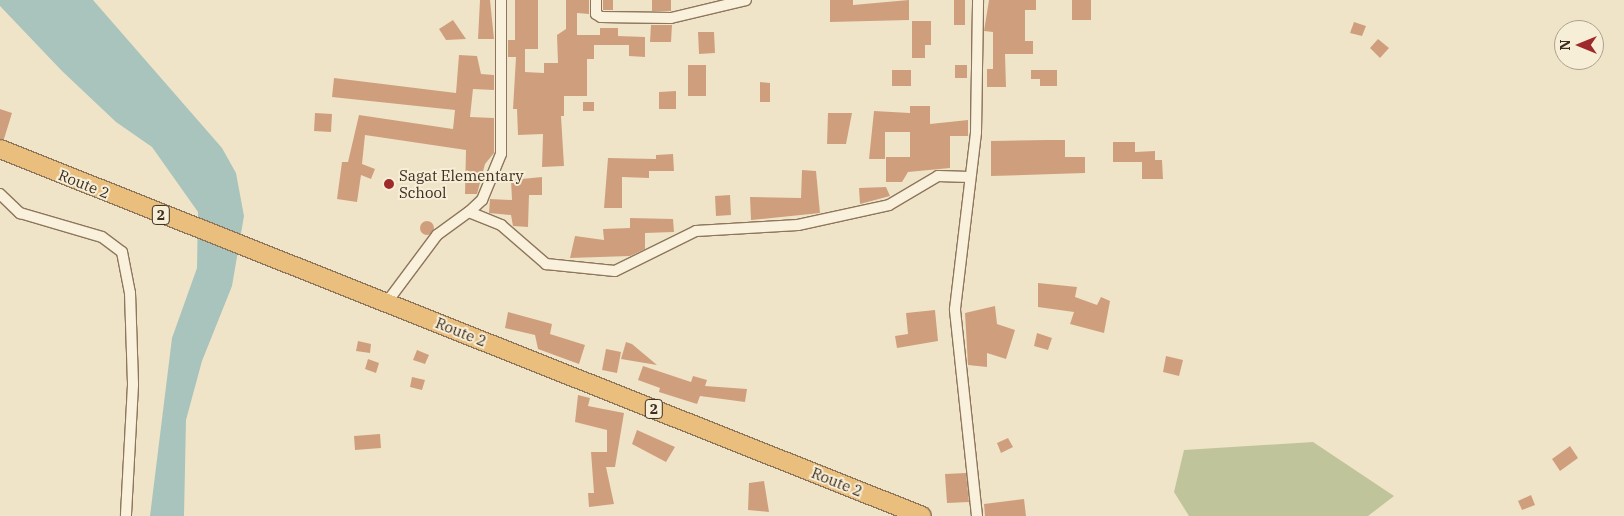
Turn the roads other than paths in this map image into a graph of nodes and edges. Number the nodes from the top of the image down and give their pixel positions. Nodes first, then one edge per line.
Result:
1 (501, 0) edge
2 (596, 0) edge
3 (746, 0) edge
4 (978, 0) edge
5 (0, 149) edge
6 (969, 177) junction
7 (0, 194) edge
8 (469, 212) junction
9 (387, 302) junction
10 (126, 516) edge
11 (922, 516) edge
12 (977, 516) edge

1 - 8 street
2 - 3 street
4 - 6 street
5 - 9 highway, Route 2 / 2
6 - 8 street
6 - 12 street
7 - 10 street
8 - 9 street
9 - 11 highway, Route 2 / 2

